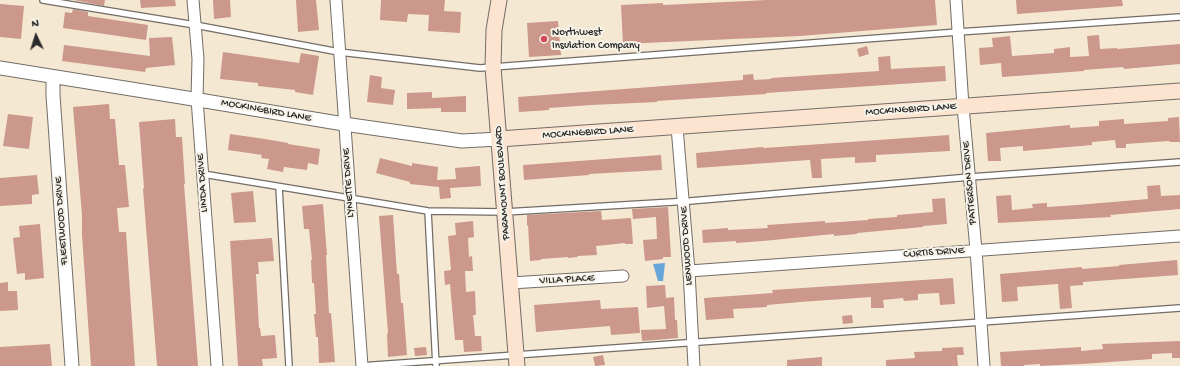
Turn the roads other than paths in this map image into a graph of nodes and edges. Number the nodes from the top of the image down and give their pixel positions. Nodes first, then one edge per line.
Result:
1 (43, 0) edge
2 (193, 0) edge
3 (336, 0) edge
4 (499, 0) edge
5 (956, 0) edge
6 (1180, 17) edge
7 (195, 25) junction
8 (958, 32) junction
9 (339, 52) junction
10 (493, 67) junction
11 (0, 68) edge
12 (53, 77) junction
13 (1180, 90) edge
14 (197, 99) junction
15 (963, 106) junction
16 (344, 124) junction
17 (677, 127) junction
18 (499, 139) junction
19 (1180, 162) edge
20 (203, 174) junction
21 (970, 177) junction
22 (279, 187) junction
23 (350, 198) junction
24 (683, 201) junction
25 (428, 211) junction
26 (505, 212) junction
27 (1180, 236) edge
28 (976, 250) junction
29 (689, 271) junction
30 (623, 276) dead end
31 (511, 283) junction
32 (1180, 308) edge
33 (981, 322) junction
34 (693, 342) junction
35 (517, 360) edge
36 (436, 364) edge
37 (72, 366) edge
38 (217, 366) edge
39 (290, 366) edge
40 (362, 366) edge
41 (694, 366) edge
42 (984, 366) edge

1 - 7 lane
2 - 7 street, LINDA DRIVE
3 - 9 street, LYNETTE DRIVE
4 - 10 main road, PARAMOUNT BOULEVARD
5 - 8 street, PATTERSON DRIVE
6 - 8 lane
7 - 9 lane
7 - 14 street, LINDA DRIVE
8 - 10 lane
8 - 15 street, PATTERSON DRIVE
9 - 10 lane
9 - 16 street, LYNETTE DRIVE
10 - 18 main road, PARAMOUNT BOULEVARD
11 - 12 street, MOCKINGBIRD LANE
12 - 14 street, MOCKINGBIRD LANE
12 - 37 street, FLEETWOOD DRIVE
13 - 15 main road, MOCKINGBIRD LANE
14 - 16 street, MOCKINGBIRD LANE
14 - 20 street, LINDA DRIVE
15 - 17 main road, MOCKINGBIRD LANE
15 - 21 street, PATTERSON DRIVE
16 - 18 street, MOCKINGBIRD LANE
16 - 23 street, LYNETTE DRIVE
17 - 18 main road, MOCKINGBIRD LANE
17 - 24 street, LENWOOD DRIVE
18 - 26 main road, PARAMOUNT BOULEVARD
19 - 21 lane
20 - 22 lane
20 - 38 street, LINDA DRIVE
21 - 24 lane
21 - 28 street, PATTERSON DRIVE
22 - 23 lane
22 - 39 lane
23 - 25 lane
23 - 40 street, LYNETTE DRIVE
24 - 26 lane
24 - 29 street, LENWOOD DRIVE
25 - 26 lane
25 - 36 lane
26 - 31 main road, PARAMOUNT BOULEVARD
27 - 28 street, CURTIS DRIVE
28 - 29 street, CURTIS DRIVE
28 - 33 street, PATTERSON DRIVE
29 - 34 street, LENWOOD DRIVE
30 - 31 street, VILLA PLACE
31 - 35 main road, PARAMOUNT BOULEVARD
32 - 33 lane
33 - 34 lane
33 - 42 street, PATTERSON DRIVE
34 - 35 lane
34 - 41 street, LENWOOD DRIVE
35 - 36 lane
36 - 40 lane

